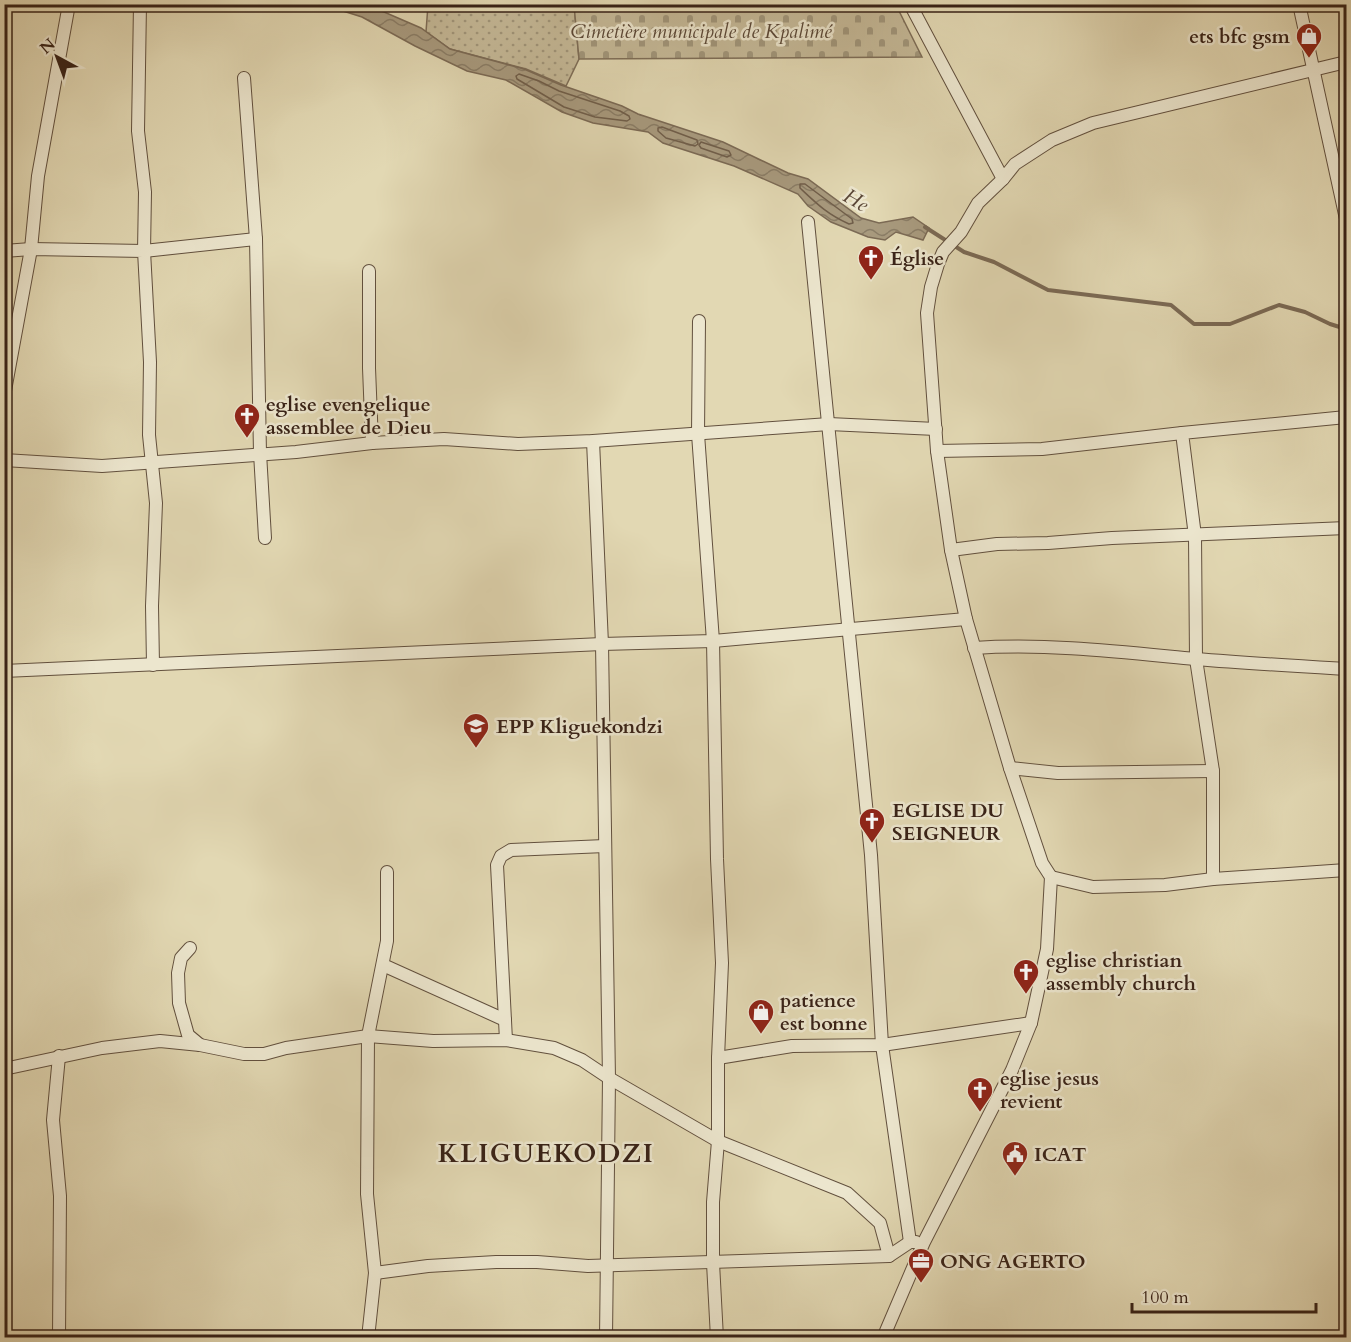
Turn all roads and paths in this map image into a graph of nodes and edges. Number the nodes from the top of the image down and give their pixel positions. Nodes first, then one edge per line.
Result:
1 (69, 4) edge
2 (140, 4) edge
3 (910, 4) edge
4 (1299, 4) edge
5 (1347, 62) edge
6 (1314, 69) junction
7 (244, 78) dead end
8 (1003, 179) junction
9 (1347, 219) edge
10 (808, 222) dead end
11 (256, 239) junction
12 (32, 249) junction
13 (4, 251) edge
14 (144, 251) junction
15 (369, 271) dead end
16 (699, 321) dead end
17 (4, 396) edge
18 (1347, 417) edge
19 (829, 424) junction
20 (936, 429) junction
21 (1182, 433) junction
22 (698, 434) junction
23 (593, 441) junction
24 (372, 443) junction
25 (937, 451) junction
26 (260, 453) junction
27 (4, 460) edge
28 (152, 461) junction
29 (1347, 528) edge
30 (1195, 536) junction
31 (265, 538) dead end
32 (951, 550) junction
33 (966, 619) junction
34 (848, 630) junction
35 (713, 641) junction
36 (602, 644) junction
37 (974, 648) junction
38 (1196, 659) junction
39 (153, 664) junction
40 (1347, 669) edge
41 (4, 671) edge
42 (1010, 768) junction
43 (1213, 771) junction
44 (605, 846) junction
45 (1347, 870) edge
46 (387, 872) dead end
47 (1051, 877) junction
48 (1213, 879) junction
49 (190, 948) dead end
50 (383, 964) junction
51 (505, 1020) junction
52 (1031, 1023) junction
53 (368, 1036) junction
54 (506, 1040) junction
55 (882, 1045) junction
56 (200, 1046) junction
57 (59, 1056) junction
58 (718, 1058) junction
59 (4, 1069) edge
60 (609, 1078) junction
61 (718, 1141) junction
62 (910, 1242) junction
63 (924, 1242) junction
64 (889, 1256) junction
65 (713, 1263) junction
66 (607, 1265) junction
67 (375, 1273) junction
68 (365, 1337) edge
69 (58, 1338) edge
70 (606, 1338) edge
71 (717, 1338) edge
72 (883, 1338) edge

1 - 12 street
2 - 14 street
3 - 8 street
4 - 6 street
5 - 6 street
6 - 8 street
6 - 9 street
7 - 11 street
8 - 20 street
10 - 19 street
11 - 14 street
11 - 26 street
12 - 13 street
12 - 14 street
12 - 17 street
14 - 28 street
15 - 24 street
16 - 22 street
18 - 21 street
19 - 20 street
19 - 22 street
19 - 34 street
20 - 25 street
21 - 25 street
21 - 30 street
22 - 23 street
22 - 35 street
23 - 24 street
23 - 36 street
24 - 26 street
25 - 32 street
26 - 28 street
26 - 31 street
27 - 28 street
28 - 39 street
29 - 30 street
30 - 32 street
30 - 38 street
32 - 33 street
33 - 34 street
33 - 37 street
34 - 35 street
34 - 55 street
35 - 36 street
35 - 58 street
36 - 39 street
36 - 44 street
37 - 38 street
37 - 42 street
38 - 40 street
38 - 43 street
39 - 41 street
42 - 43 street
42 - 47 street
43 - 48 street
44 - 51 street
44 - 60 street
45 - 48 street
46 - 50 street
47 - 48 street
47 - 52 street
49 - 56 street
50 - 51 street
50 - 53 street
51 - 54 street
52 - 55 street
52 - 63 street
53 - 54 street
53 - 56 street
53 - 67 street
54 - 60 street
55 - 58 street
55 - 62 street
56 - 57 street
57 - 59 street
57 - 69 street
58 - 61 street
60 - 61 street
60 - 66 street
61 - 64 street
61 - 65 street
62 - 63 street
62 - 64 street
63 - 72 street
64 - 65 street
65 - 66 street
65 - 71 street
66 - 67 street
66 - 70 street
67 - 68 street

